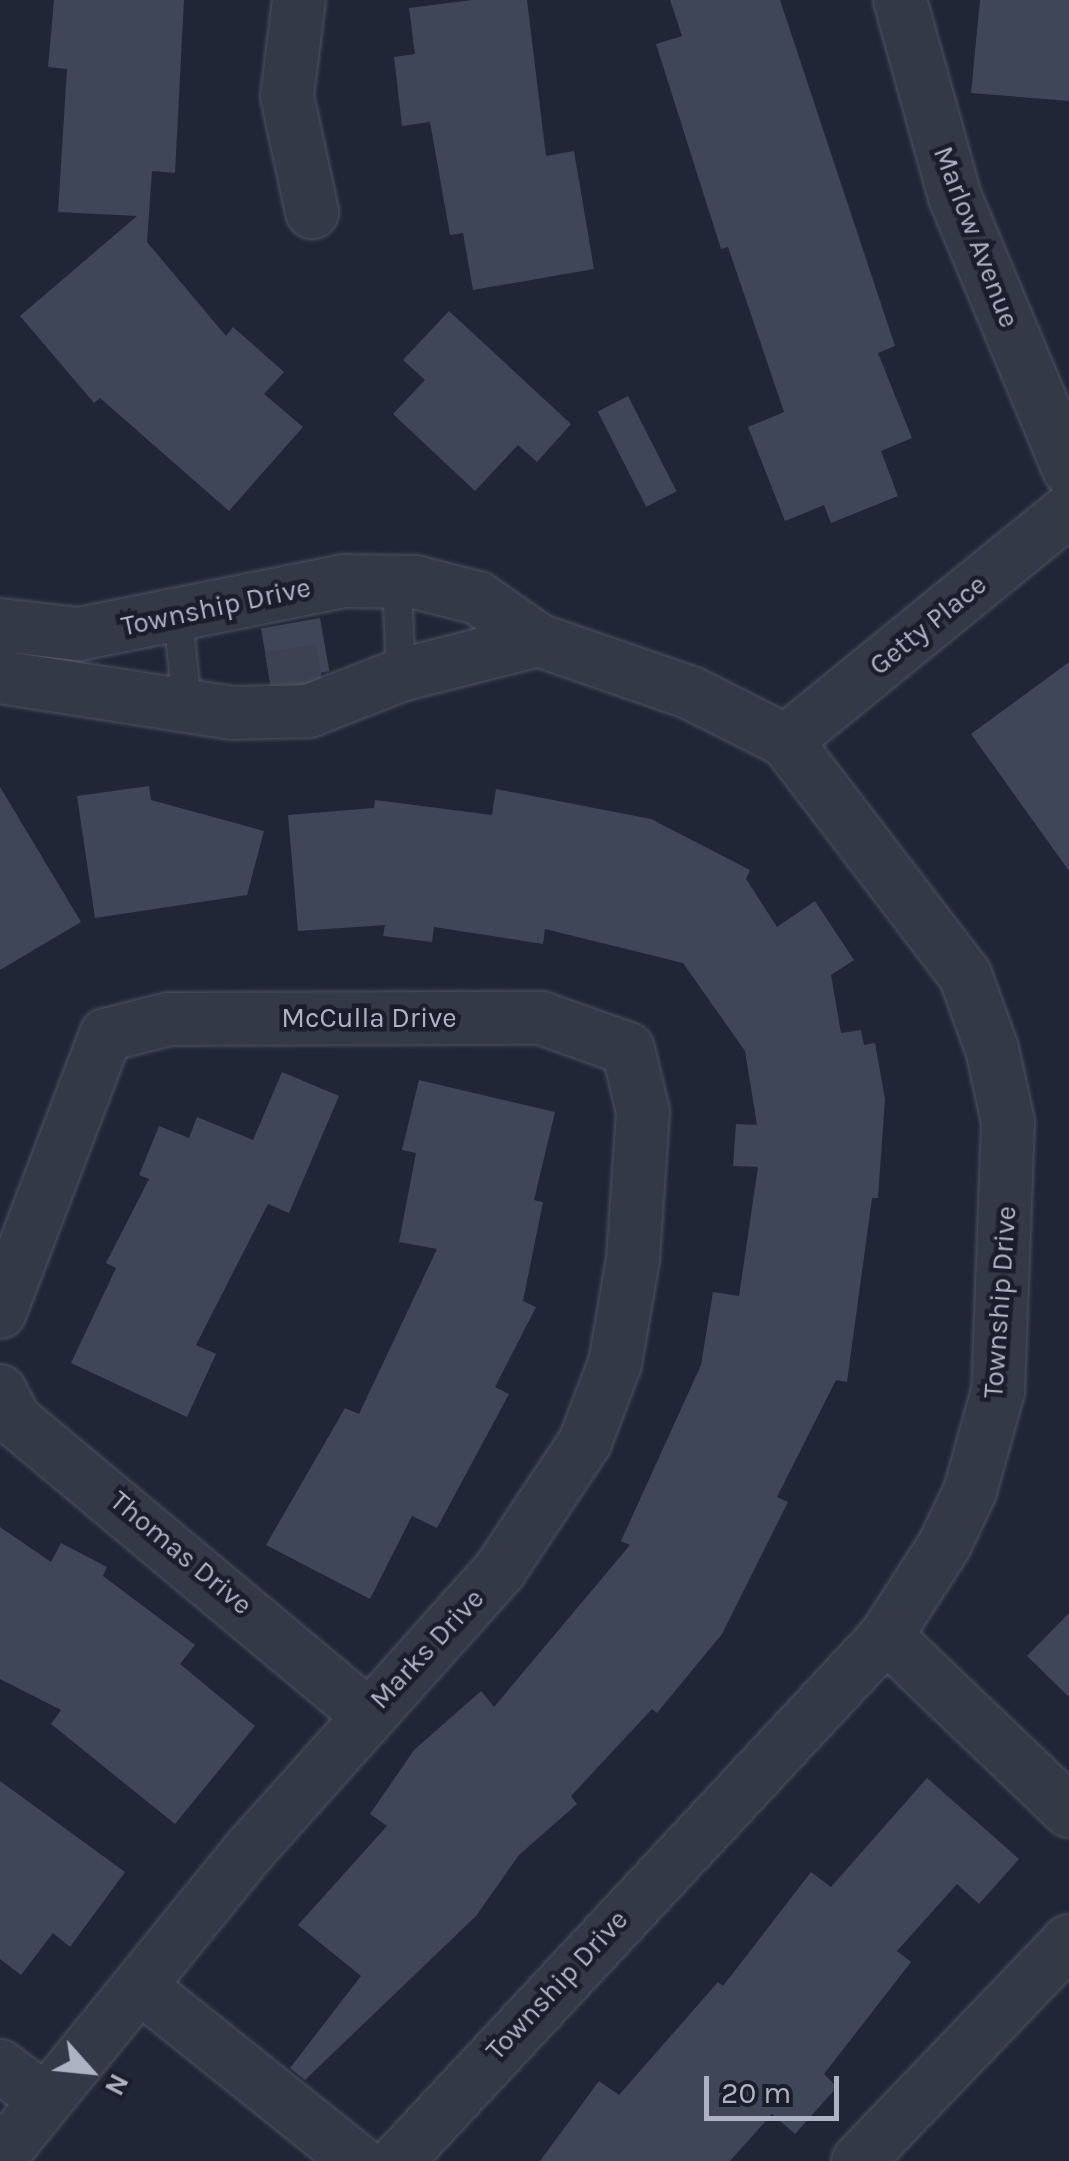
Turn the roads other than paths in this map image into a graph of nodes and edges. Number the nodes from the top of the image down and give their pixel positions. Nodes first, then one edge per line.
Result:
1 (299, 0) edge
2 (900, 0) edge
3 (312, 212) dead end
4 (1069, 469) edge
5 (1069, 510) edge
6 (397, 581) junction
7 (178, 614) junction
8 (0, 625) edge
9 (538, 640) junction
10 (329, 668) tunnel mouth
11 (0, 677) edge
12 (393, 679) junction
13 (229, 699) junction
14 (786, 740) junction
15 (628, 1049) joint
16 (0, 1312) edge
17 (0, 1392) edge
18 (886, 1636) junction
19 (366, 1714) junction
20 (1069, 1811) edge
21 (1069, 1941) edge
22 (143, 1988) junction
23 (0, 2066) edge
24 (44, 2098) junction
25 (0, 2157) edge
26 (358, 2161) edge
27 (397, 2161) edge
28 (858, 2161) edge

1 - 3 street
2 - 4 street, Marlow Avenue
5 - 14 street, Getty Place
6 - 7 street, Township Drive
6 - 9 street, Township Drive
6 - 12 lane
7 - 8 street, Township Drive
7 - 13 lane
9 - 12 street
9 - 14 street, Township Drive
10 - 12 street
11 - 13 street
12 - 13 street
14 - 18 street, Township Drive
15 - 16 street, McCulla Drive
15 - 19 street, Marks Drive
17 - 19 street, Thomas Drive
18 - 20 street
18 - 27 street, Township Drive
19 - 22 street, Marks Drive
21 - 28 street
22 - 24 street, Marks Drive
22 - 26 street
23 - 24 street
24 - 25 street, Marks Drive

